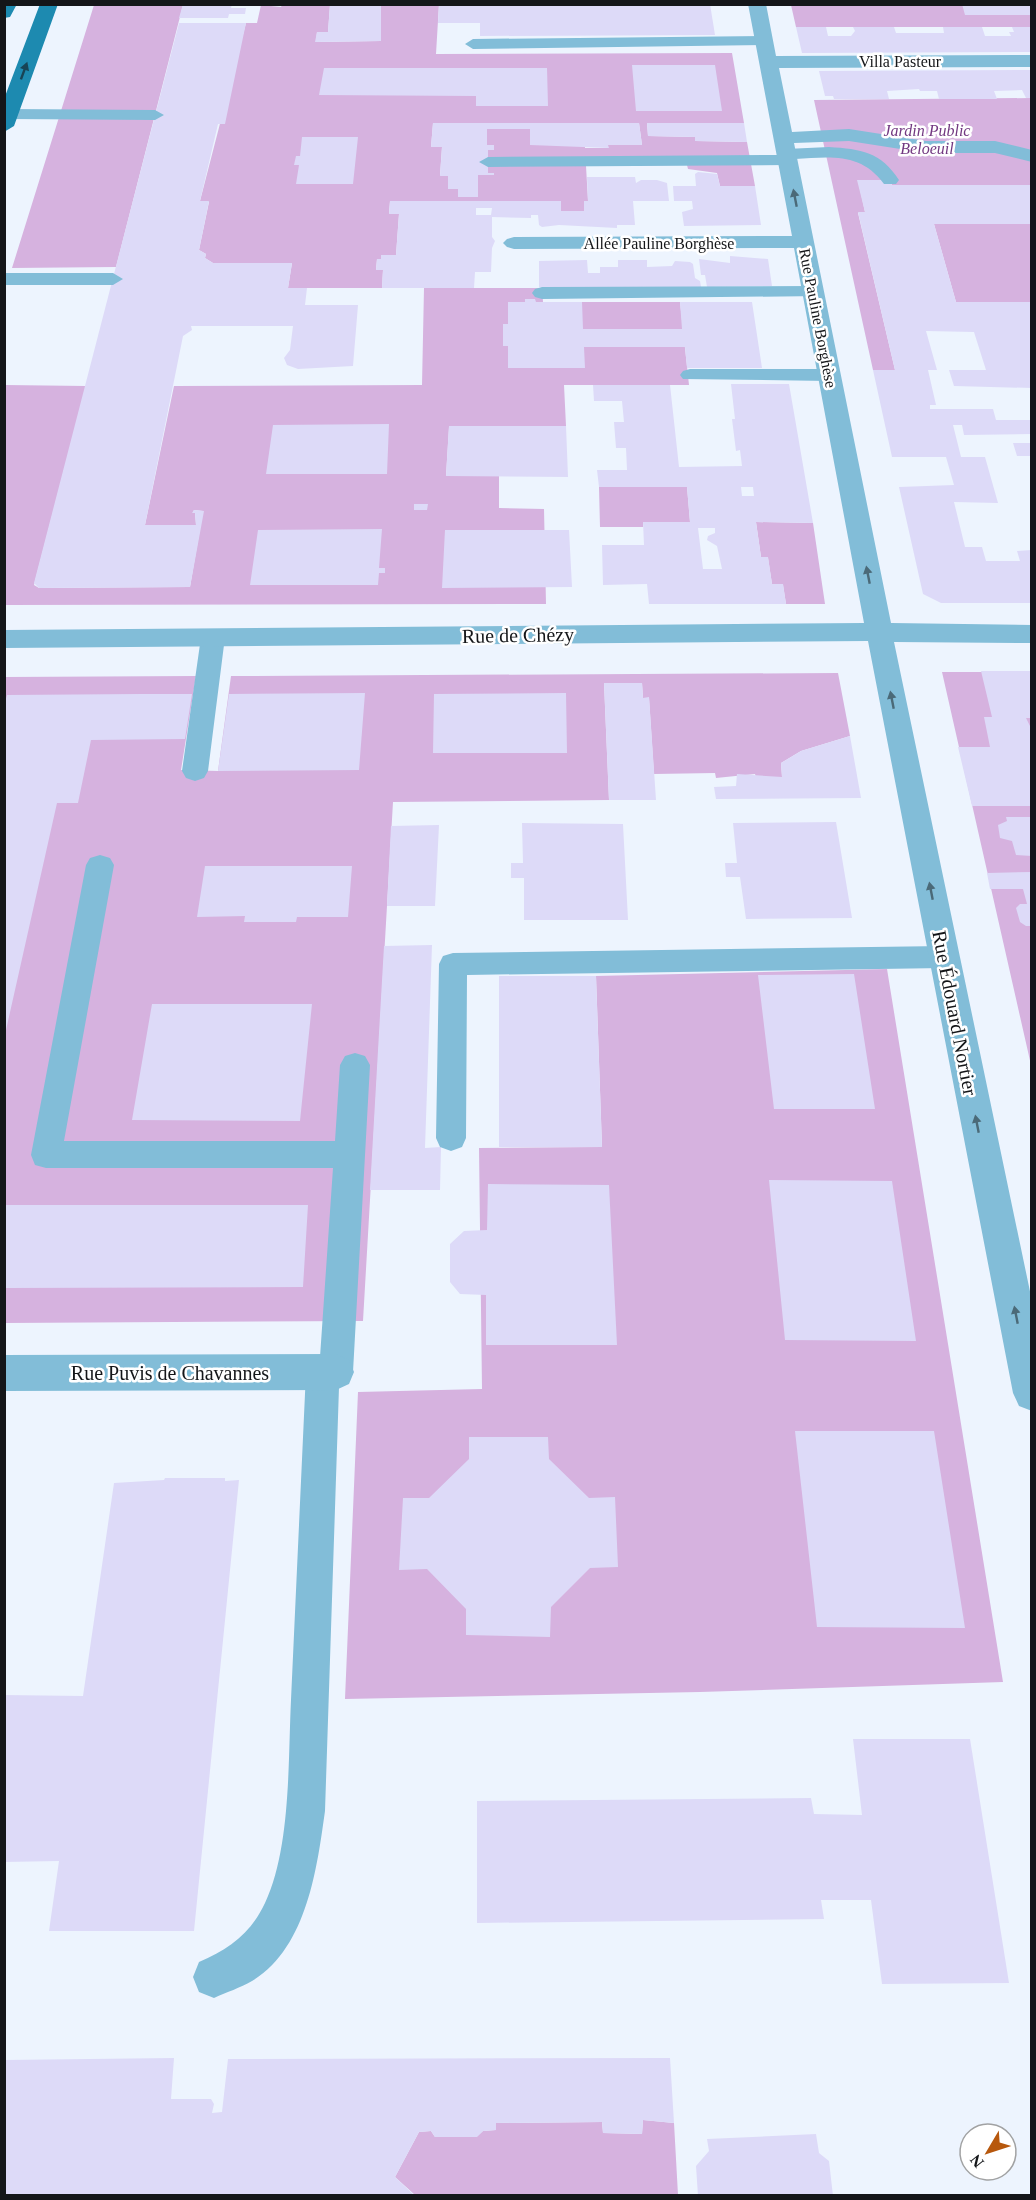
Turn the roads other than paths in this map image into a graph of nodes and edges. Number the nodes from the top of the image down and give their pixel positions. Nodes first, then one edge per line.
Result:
1 (8, 4) edge
2 (49, 4) edge
3 (757, 4) edge
4 (4, 13) edge
5 (473, 44) dead end
6 (766, 51) junction
7 (1032, 61) edge
8 (155, 115) dead end
9 (7, 120) edge
10 (660, 144) dead end
11 (786, 151) junction
12 (1032, 156) edge
13 (686, 160) junction
14 (488, 162) dead end
15 (890, 180) dead end
16 (804, 242) junction
17 (514, 243) dead end
18 (4, 279) edge
19 (114, 279) dead end
20 (813, 292) junction
21 (542, 293) dead end
22 (690, 375) dead end
23 (829, 375) junction
24 (879, 633) junction
25 (1032, 634) edge
26 (213, 637) junction
27 (4, 639) edge
28 (195, 771) dead end
29 (100, 865) dead end
30 (944, 957) junction
31 (355, 1065) dead end
32 (451, 1138) dead end
33 (349, 1154) junction
34 (329, 1372) junction
35 (4, 1373) edge
36 (1032, 1393) edge
37 (214, 1977) dead end

1 - 4 main road
9 -> 2 main road
3 - 6 street, Rue Pauline Borghèse
5 - 6 lane
6 - 7 street, Villa Pasteur
6 - 11 street, Rue Pauline Borghèse
8 - 9 lane
10 - 13 lane
11 - 12 street
11 - 13 lane
11 - 15 lane
16 -> 11 street, Rue Pauline Borghèse
13 - 14 lane
16 - 17 street, Allée Pauline Borghèse
16 - 20 street, Rue Pauline Borghèse
18 - 19 lane
20 - 21 lane
20 - 23 street, Rue Pauline Borghèse
22 - 23 lane
24 -> 23 street, Rue Pauline Borghèse
24 - 25 street, Rue de Chézy
24 - 26 street, Rue de Chézy
30 -> 24 street, Rue Édouard Nortier
26 - 27 street, Rue de Chézy
26 - 28 lane
29 - 33 lane
30 - 32 lane
36 -> 30 street, Rue Édouard Nortier
31 - 33 lane
33 - 34 lane
34 - 35 street, Rue Puvis de Chavannes
34 - 37 lane

